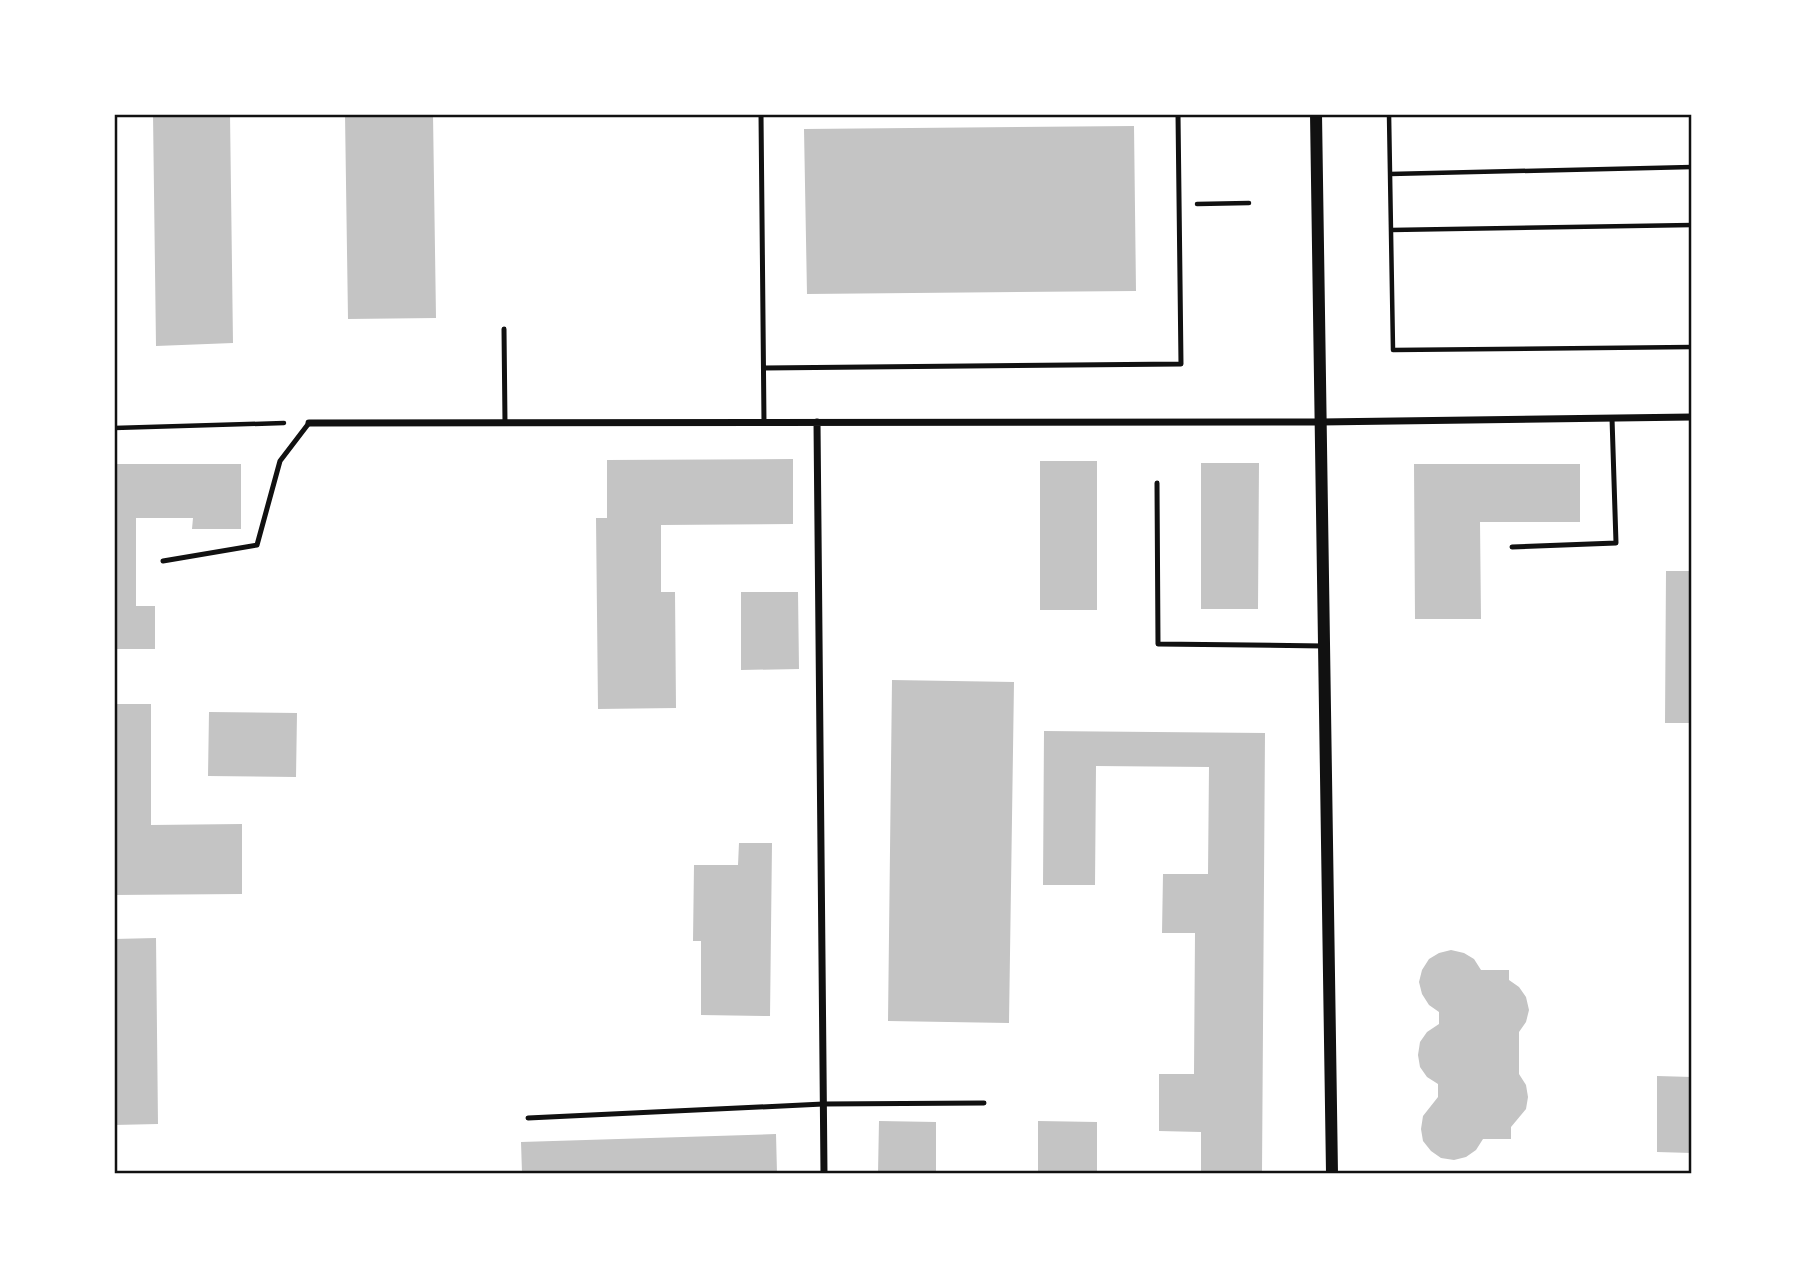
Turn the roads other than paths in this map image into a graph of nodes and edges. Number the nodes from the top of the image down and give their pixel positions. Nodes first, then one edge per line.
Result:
1 (761, 114) edge
2 (1178, 114) edge
3 (1316, 114) edge
4 (504, 329) dead end
5 (764, 368) junction
6 (1692, 417) edge
7 (1612, 418) junction
8 (764, 422) junction
9 (817, 422) junction
10 (1321, 422) junction
11 (309, 423) joint
12 (505, 423) junction
13 (1157, 484) dead end
14 (1512, 547) dead end
15 (163, 561) dead end
16 (1324, 646) junction
17 (985, 1103) dead end
18 (823, 1104) junction
19 (528, 1118) dead end
20 (824, 1173) edge
21 (1332, 1173) edge

1 - 5 lane
2 - 5 lane
3 - 10 street
4 - 12 lane
5 - 8 lane
6 - 7 street
7 - 10 street
7 - 14 lane
8 - 9 street
8 - 12 street
9 - 10 street
9 - 18 street
10 - 16 street
11 - 12 street
11 - 15 lane
13 - 16 lane
16 - 21 street
17 - 18 lane
18 - 19 lane
18 - 20 street

